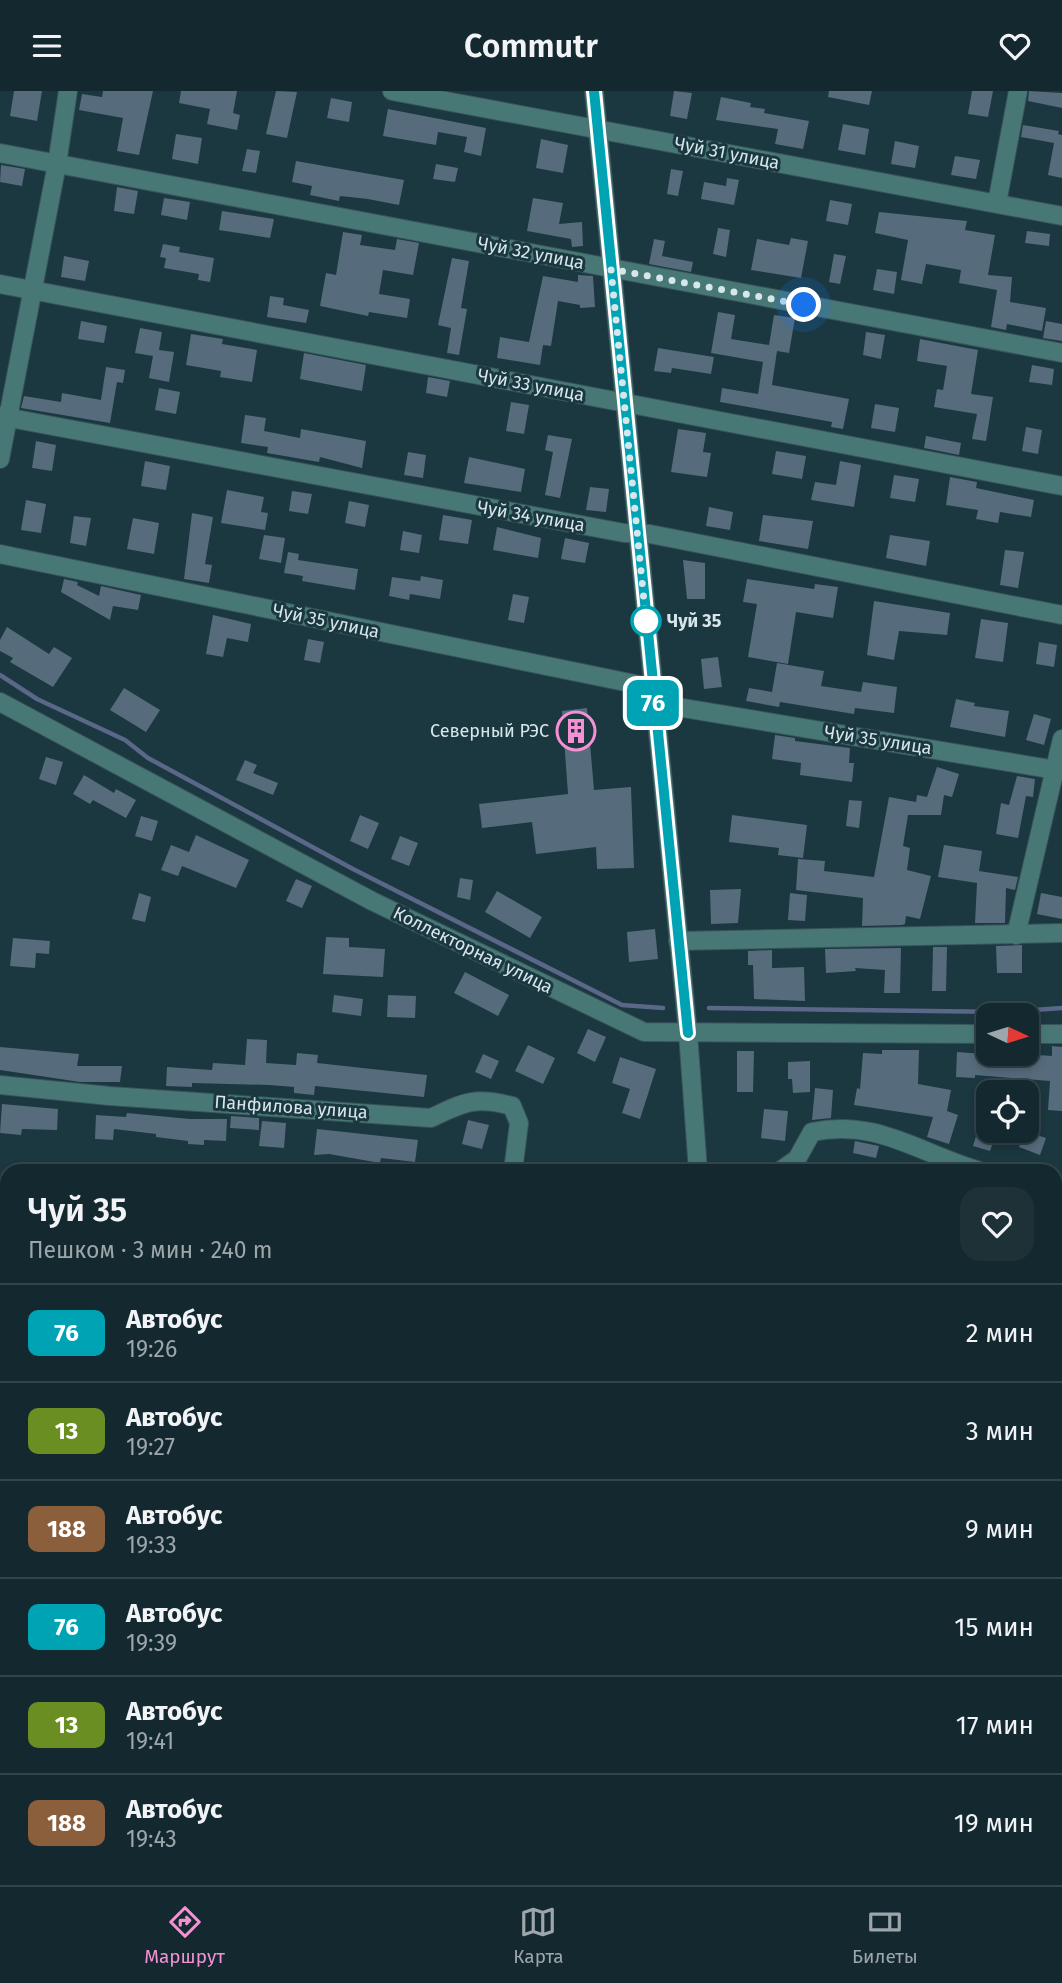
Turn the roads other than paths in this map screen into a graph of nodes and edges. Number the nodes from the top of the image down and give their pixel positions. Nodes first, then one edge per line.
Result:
1 (68, 91) edge
2 (392, 91) edge
3 (594, 91) edge
4 (1018, 91) edge
5 (598, 128) junction
6 (0, 153) edge
7 (57, 163) junction
8 (997, 203) junction
9 (1062, 216) edge
10 (611, 269) junction
11 (0, 284) edge
12 (33, 290) junction
13 (1062, 353) edge
14 (625, 403) junction
15 (4, 417) edge
16 (0, 459) edge
17 (1062, 486) edge
18 (637, 533) junction
19 (0, 554) edge
20 (1062, 615) edge
21 (653, 694) junction
22 (0, 702) edge
23 (1062, 739) edge
24 (1058, 770) edge
25 (1062, 933) edge
26 (1016, 935) junction
27 (678, 941) junction
28 (688, 1033) junction
29 (976, 1034) edge
30 (1040, 1034) edge
31 (1062, 1034) edge
32 (0, 1085) edge
33 (514, 1164) edge
34 (697, 1164) edge
35 (790, 1164) edge
36 (956, 1164) edge

1 - 7 street
2 - 5 street, Чуй 31 улица
3 - 5 street
4 - 8 street
5 - 8 street, Чуй 31 улица
5 - 10 street
6 - 7 street, Чуй 32 улица
7 - 10 street, Чуй 32 улица
7 - 12 street
8 - 9 street, Чуй 31 улица
10 - 13 street, Чуй 32 улица
10 - 14 street
11 - 12 street, Чуй 33 улица
12 - 14 street, Чуй 33 улица
12 - 15 street
14 - 17 street, Чуй 33 улица
14 - 18 street
15 - 16 street
15 - 18 street, Чуй 34 улица
18 - 20 street, Чуй 34 улица
18 - 21 street
19 - 21 street, Чуй 35 улица
21 - 24 street, Чуй 35 улица
21 - 27 street
22 - 28 street, Коллекторная улица
23 - 24 street
24 - 26 street
25 - 26 street
26 - 27 street
27 - 28 street
28 - 29 street, Коллекторная улица
28 - 34 street
30 - 31 street
32 - 33 street, Панфилова улица
35 - 36 street

